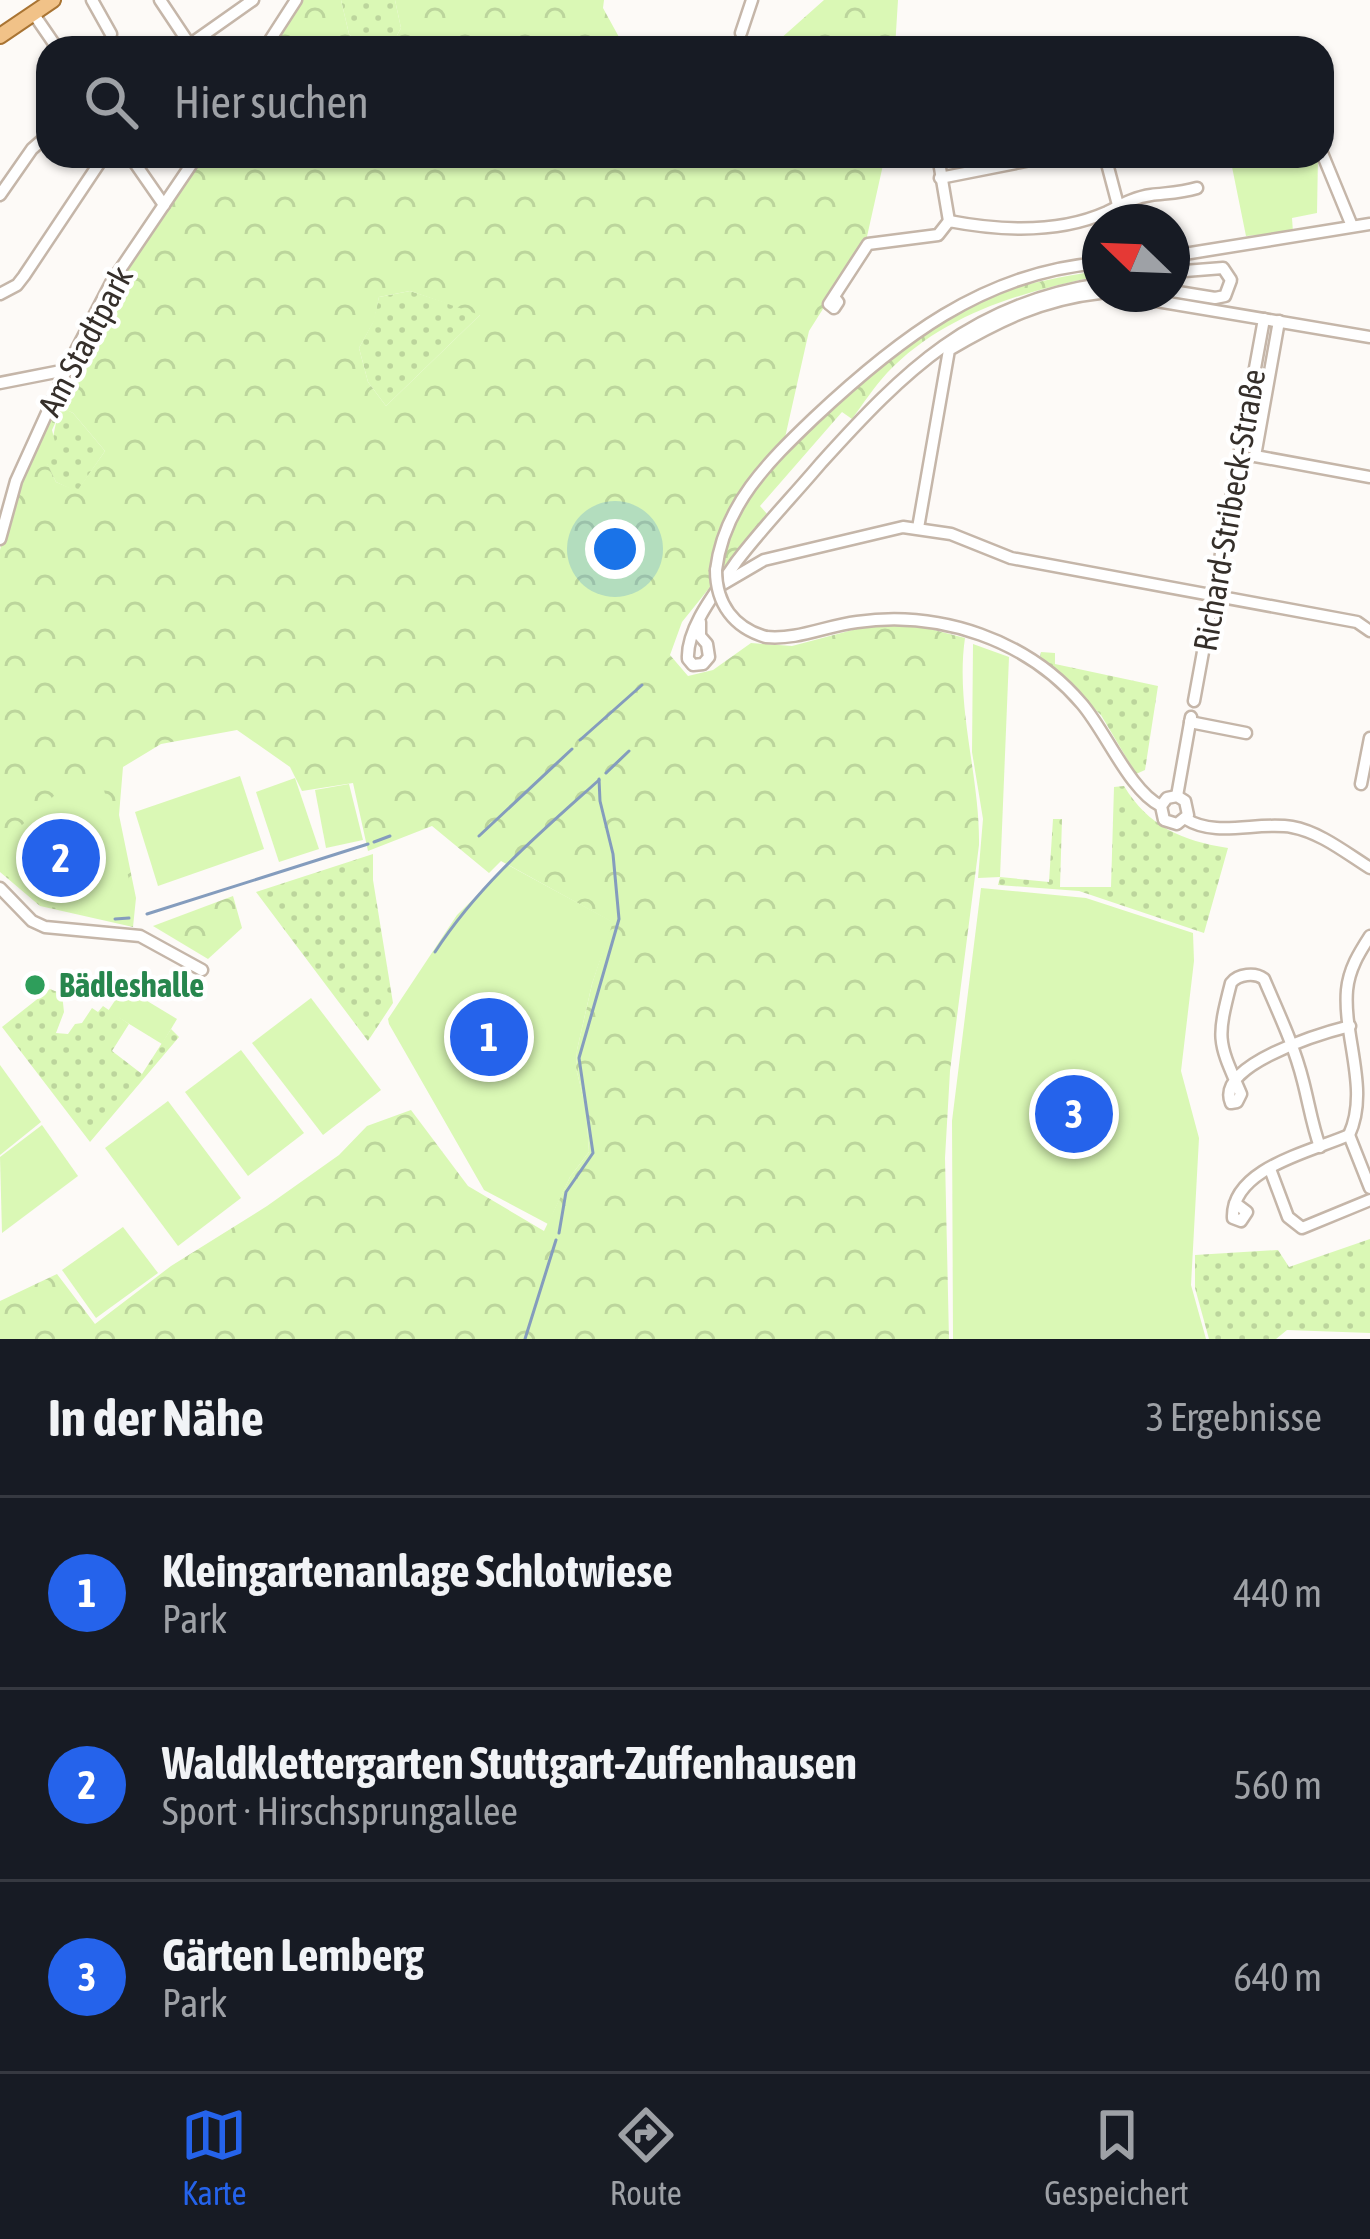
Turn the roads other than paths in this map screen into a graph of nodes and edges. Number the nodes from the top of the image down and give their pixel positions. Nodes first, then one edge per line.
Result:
1 (52, 0) edge
2 (92, 0) edge
3 (160, 0) edge
4 (253, 0) edge
5 (296, 0) edge
6 (752, 0) edge
7 (33, 13) junction
8 (742, 33) dead end
9 (111, 34) dead end
10 (0, 36) edge
11 (49, 36) edge
12 (182, 36) edge
13 (204, 36) edge
14 (273, 36) edge
15 (36, 146) edge
16 (96, 168) edge
17 (138, 168) edge
18 (188, 168) edge
19 (939, 168) edge
20 (990, 168) edge
21 (1109, 168) edge
22 (1328, 168) edge
23 (940, 178) junction
24 (1197, 188) dead end
25 (0, 197) edge
26 (1118, 204) edge
27 (1121, 204) edge
28 (164, 206) junction
29 (1082, 218) edge
30 (949, 221) junction
31 (1370, 224) edge
32 (1352, 226) junction
33 (1190, 254) edge
34 (1082, 266) edge
35 (1190, 271) edge
36 (1082, 288) edge
37 (0, 294) edge
38 (1190, 294) edge
39 (1082, 295) edge
40 (834, 297) dead end
41 (1190, 307) edge
42 (1264, 319) junction
43 (1279, 321) junction
44 (1370, 337) edge
45 (67, 370) junction
46 (0, 383) edge
47 (1370, 477) edge
48 (6, 494) edge
49 (918, 528) junction
50 (0, 539) edge
51 (723, 584) junction
52 (1213, 597) junction
53 (700, 622) dead end
54 (1370, 631) edge
55 (1194, 701) dead end
56 (1246, 733) dead end
57 (1370, 738) edge
58 (1361, 784) dead end
59 (1177, 796) junction
60 (1161, 806) junction
61 (1186, 819) junction
62 (1370, 868) edge
63 (0, 887) edge
64 (1370, 936) edge
65 (202, 970) dead end
66 (1350, 1026) junction
67 (1292, 1045) junction
68 (1349, 1135) junction
69 (1320, 1148) junction
70 (1270, 1169) junction
71 (1370, 1188) edge
72 (1370, 1200) edge
73 (1235, 1203) dead end

1 - 7 main road
2 - 9 street
3 - 12 street
4 - 13 street
5 - 14 street
6 - 8 street
7 - 10 main road
7 - 11 street
15 - 25 street
16 - 37 street
17 - 28 street
18 - 28 street, Am Stadtpark
19 - 23 street
20 - 23 street
21 - 26 street
22 - 32 street
23 - 30 street
24 - 27 street
28 - 45 street, Am Stadtpark
29 - 30 street
30 - 40 street
31 - 32 street
32 - 33 street
34 - 60 street, bridge
35 - 38 street
36 - 51 street
39 - 49 street
41 - 42 street
42 - 43 street
42 - 52 street, Richard-Stribeck-Straße
43 - 44 street
43 - 47 street
45 - 46 street
45 - 48 street, Am Stadtpark
48 - 50 street, Am Stadtpark
49 - 51 street
49 - 52 street
51 - 53 street
52 - 54 street
52 - 55 street, Richard-Stribeck-Straße
56 - 59 street
57 - 58 street
59 - 60 street
59 - 61 street
60 - 61 street
61 - 62 street
63 - 65 street
64 - 66 street
66 - 67 street
66 - 68 street
67 - 67 street
67 - 69 street
68 - 69 street
68 - 71 street
69 - 70 street
70 - 72 street
70 - 73 street

